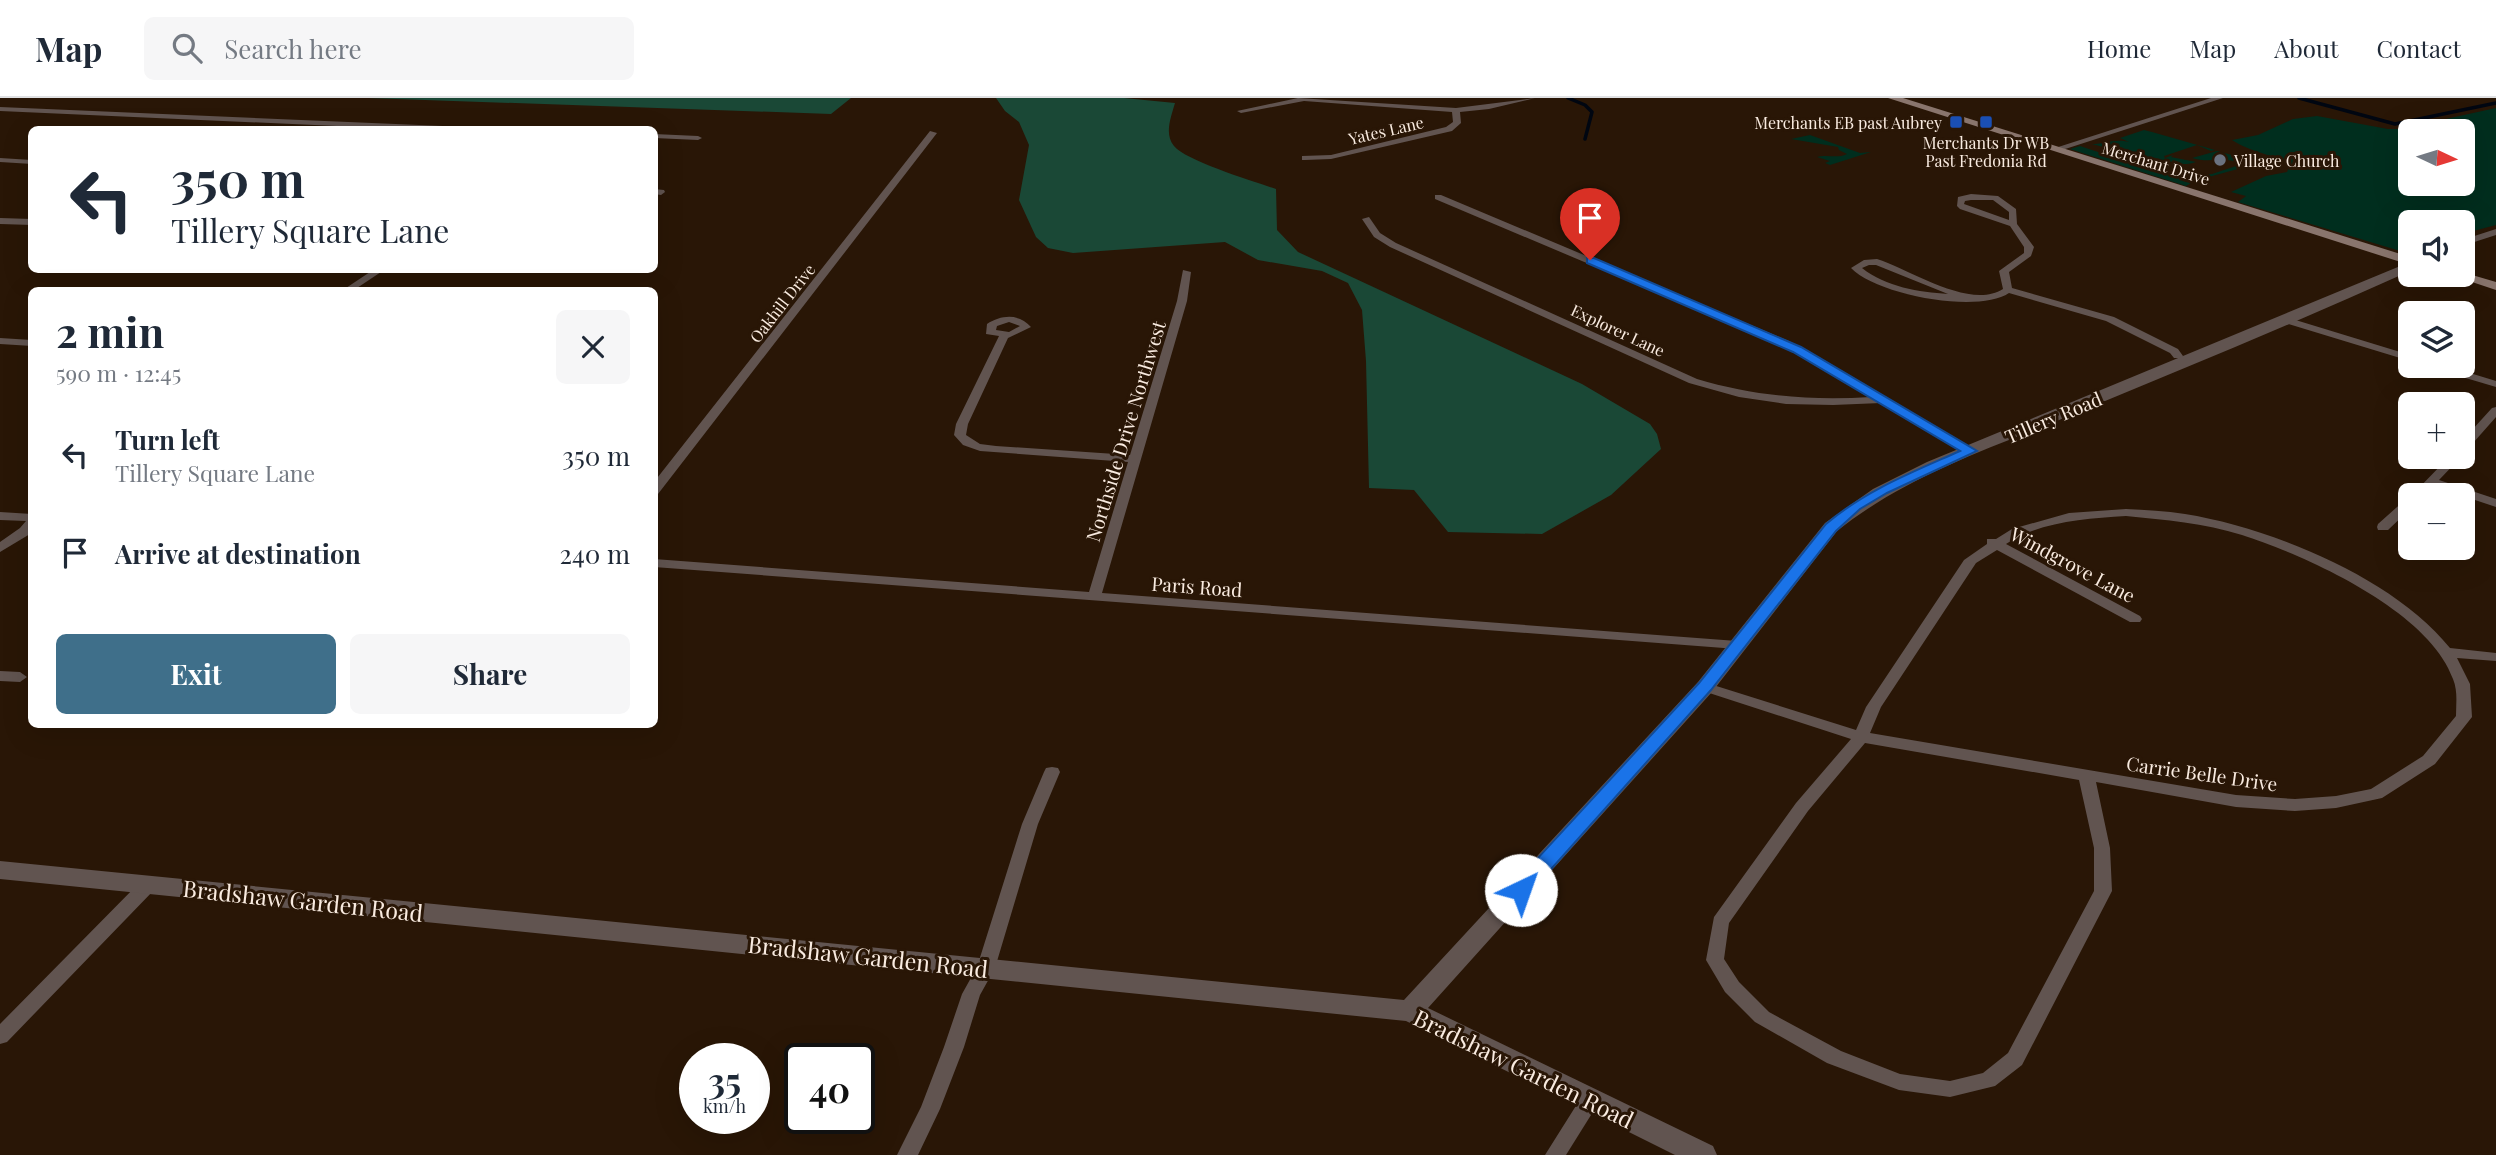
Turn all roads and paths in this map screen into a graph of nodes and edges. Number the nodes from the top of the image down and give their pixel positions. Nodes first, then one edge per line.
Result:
1 (1531, 98) edge
2 (1893, 98) edge
3 (2218, 98) edge
4 (2, 110) edge
5 (1456, 110) junction
6 (1241, 111) dead end
7 (392, 126) edge
8 (933, 133) dead end
9 (658, 136) edge
10 (698, 138) dead end
11 (2056, 149) junction
12 (1305, 159) dead end
13 (0, 160) edge
14 (28, 162) edge
15 (1438, 197) dead end
16 (1366, 219) dead end
17 (0, 220) edge
18 (28, 222) edge
19 (2013, 224) junction
20 (2496, 232) edge
21 (2475, 239) edge
22 (2398, 259) edge
23 (2398, 269) edge
24 (1186, 272) dead end
25 (374, 273) edge
26 (2475, 280) edge
27 (2496, 286) edge
28 (353, 287) edge
29 (2008, 290) junction
30 (1966, 298) junction
31 (2289, 321) junction
32 (1004, 336) dead end
33 (0, 341) edge
34 (28, 343) edge
35 (2398, 354) edge
36 (2183, 359) junction
37 (2475, 378) edge
38 (2496, 384) edge
39 (1881, 400) junction
40 (2496, 410) edge
41 (2475, 434) edge
42 (1971, 451) junction
43 (1134, 459) junction
44 (2444, 469) edge
45 (2433, 482) joint
46 (658, 486) edge
47 (2496, 503) edge
48 (2398, 513) edge
49 (0, 516) edge
50 (28, 520) edge
51 (28, 526) edge
52 (2383, 527) dead end
53 (1992, 542) junction
54 (0, 548) edge
55 (658, 564) edge
56 (1094, 598) junction
57 (2136, 619) dead end
58 (1737, 645) junction
59 (2446, 652) junction
60 (2496, 657) edge
61 (0, 676) edge
62 (20, 677) dead end
63 (1705, 687) junction
64 (1861, 737) junction
65 (1052, 772) dead end
66 (2086, 775) junction
67 (0, 870) edge
68 (149, 884) junction
69 (986, 968) junction
70 (1410, 1011) junction
71 (0, 1036) edge
72 (1591, 1099) junction
73 (907, 1155) edge
74 (1555, 1155) edge
75 (1703, 1155) edge

1 - 5 street
2 - 11 main road, Merchant Drive
3 - 11 street
4 - 7 street
5 - 6 street
5 - 12 street, Yates Lane
8 - 46 street, Oakhill Drive
9 - 10 street
11 - 22 main road, Merchant Drive
13 - 14 street
15 - 39 street
16 - 39 street, Explorer Lane
17 - 18 street
19 - 19 street
19 - 29 street
20 - 21 street
23 - 31 street, Tillery Road
24 - 43 street, Northside Drive Northwest
25 - 28 street
26 - 27 main road
29 - 30 street
29 - 36 street
30 - 30 street
31 - 35 street
31 - 36 street, Tillery Road
32 - 43 street
33 - 34 street
36 - 42 street, Tillery Road
37 - 38 street
39 - 42 street
40 - 41 street
42 - 58 street, Tillery Road
43 - 56 street, Northside Drive Northwest
44 - 45 street
45 - 47 street
48 - 52 street
49 - 50 street
51 - 54 street
53 - 57 street, Windgrove Lane
53 - 59 street, Carrie Belle Drive
53 - 64 street, Carrie Belle Drive
55 - 56 street, Paris Road
56 - 58 street, Paris Road
58 - 63 street, Tillery Road
59 - 60 street
59 - 66 street, Carrie Belle Drive
61 - 62 street
63 - 64 street, Carrie Belle Drive
63 - 70 street, Tillery Road
64 - 66 street, Carrie Belle Drive
64 - 66 street
65 - 69 street
67 - 68 street, Bradshaw Garden Road
68 - 69 street, Bradshaw Garden Road
68 - 71 street
69 - 70 street, Bradshaw Garden Road
69 - 73 street
70 - 72 street, Bradshaw Garden Road
72 - 74 street
72 - 75 street, Bradshaw Garden Road

